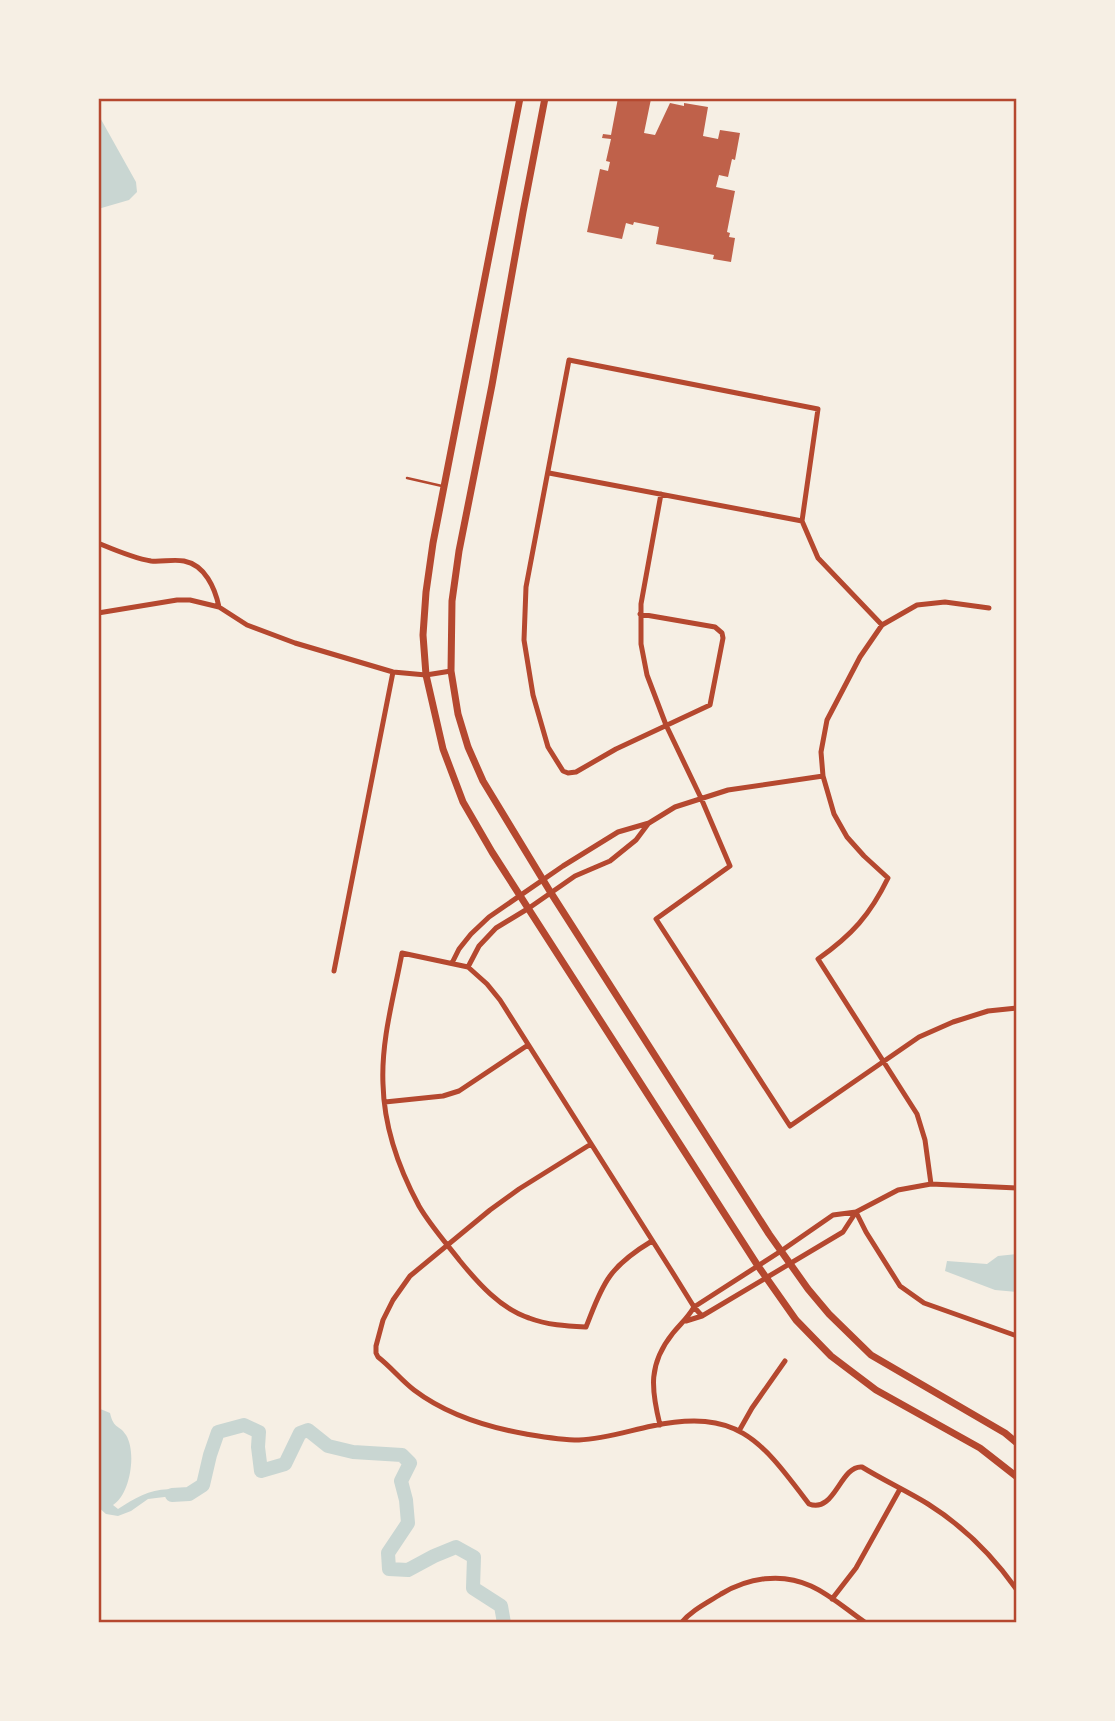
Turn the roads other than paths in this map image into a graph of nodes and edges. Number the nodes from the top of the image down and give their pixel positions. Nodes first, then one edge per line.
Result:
1 (520, 98) edge
2 (545, 98) edge
3 (548, 473) junction
4 (407, 478) dead end
5 (444, 486) junction
6 (661, 494) junction
7 (802, 521) junction
8 (98, 543) edge
9 (219, 607) junction
10 (989, 608) dead end
11 (98, 613) edge
12 (640, 614) junction
13 (882, 625) junction
14 (451, 671) junction
15 (393, 672) junction
16 (426, 675) junction
17 (666, 725) junction
18 (823, 776) junction
19 (701, 798) junction
20 (649, 823) junction
21 (543, 880) junction
22 (551, 892) junction
23 (521, 895) junction
24 (529, 908) junction
25 (452, 962) junction
26 (468, 967) junction
27 (334, 971) dead end
28 (1017, 1008) edge
29 (528, 1045) junction
30 (884, 1061) junction
31 (385, 1102) junction
32 (591, 1144) junction
33 (931, 1184) junction
34 (1017, 1188) edge
35 (856, 1212) junction
36 (652, 1241) junction
37 (448, 1246) junction
38 (781, 1251) junction
39 (789, 1263) junction
40 (758, 1266) junction
41 (766, 1278) junction
42 (694, 1307) junction
43 (702, 1316) junction
44 (686, 1321) junction
45 (1017, 1336) edge
46 (785, 1362) dead end
47 (660, 1425) junction
48 (739, 1431) junction
49 (1017, 1443) edge
50 (1017, 1477) edge
51 (900, 1489) junction
52 (1017, 1590) edge
53 (832, 1599) junction
54 (856, 1616) junction
55 (681, 1623) edge
56 (851, 1623) edge
57 (866, 1623) edge

1 - 5 main road
2 - 14 main road
3 - 6 street
3 - 7 street
3 - 17 street
4 - 5 lane
5 - 16 main road
6 - 7 street
6 - 12 street
7 - 13 street
8 - 9 street
9 - 11 street
9 - 15 street
10 - 13 street
12 - 17 street
12 - 17 street
13 - 18 street
14 - 16 street
14 - 21 main road
15 - 16 street
15 - 27 street
16 - 23 main road
17 - 19 street
18 - 19 street
18 - 30 street
19 - 20 street
19 - 30 street
20 - 21 street
20 - 22 street
21 - 22 main road
21 - 23 street
22 - 24 street
22 - 38 main road
23 - 24 main road
23 - 25 street
24 - 26 street
24 - 40 main road
25 - 26 street
25 - 31 street
26 - 29 street
28 - 30 street
29 - 31 street
29 - 32 street
30 - 33 street
31 - 37 street
32 - 36 street
32 - 37 street
33 - 34 street
33 - 35 street
35 - 38 street
35 - 39 street
35 - 45 street
36 - 37 street
36 - 42 street
37 - 47 street
38 - 39 main road
38 - 40 street
39 - 41 street
39 - 49 main road
40 - 41 main road
40 - 42 street
41 - 43 street
41 - 50 main road
42 - 43 street
42 - 44 street
43 - 44 street
44 - 47 street
46 - 48 street
47 - 48 street
48 - 51 street
51 - 52 street
51 - 53 street
53 - 54 street
53 - 55 street
54 - 56 street
54 - 57 street

